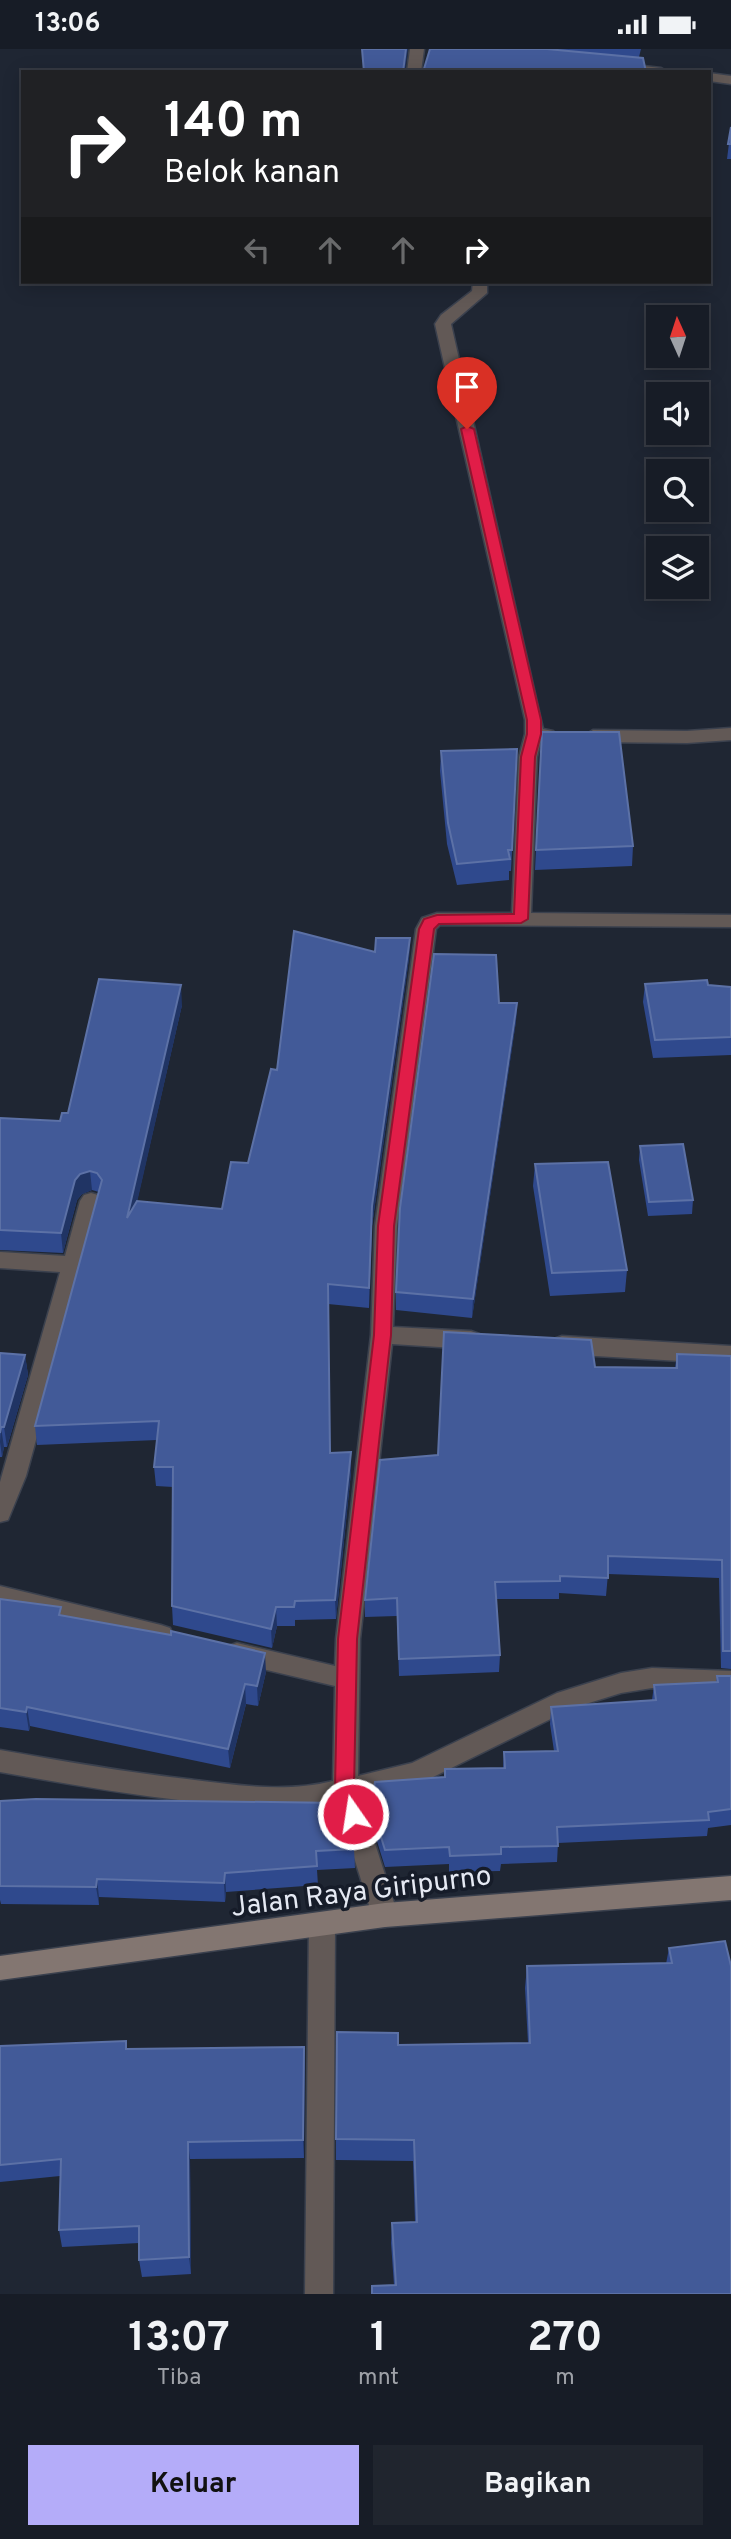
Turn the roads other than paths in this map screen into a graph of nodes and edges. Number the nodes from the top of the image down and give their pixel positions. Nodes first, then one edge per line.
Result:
1 (417, 49) edge
2 (606, 65) edge
3 (414, 70) edge
4 (645, 70) edge
5 (711, 77) edge
6 (731, 80) edge
7 (480, 284) edge
8 (534, 734) junction
9 (731, 734) edge
10 (521, 919) junction
11 (731, 921) edge
12 (91, 1201) dead end
13 (0, 1261) edge
14 (72, 1265) junction
15 (382, 1335) junction
16 (494, 1341) edge
17 (536, 1343) edge
18 (731, 1355) edge
19 (0, 1513) edge
20 (0, 1596) edge
21 (187, 1641) edge
22 (213, 1647) edge
23 (347, 1679) junction
24 (731, 1681) edge
25 (0, 1761) edge
26 (345, 1782) junction
27 (731, 1888) edge
28 (385, 1915) junction
29 (322, 1925) junction
30 (0, 1968) edge
31 (319, 2294) edge

1 - 3 street
2 - 4 street
5 - 6 street
7 - 8 street
8 - 9 street
8 - 10 street
10 - 11 street
10 - 15 street
12 - 14 street
13 - 14 street
14 - 19 street
15 - 16 street
15 - 23 street
17 - 18 street
20 - 21 street
22 - 23 street
23 - 26 street
24 - 26 street
25 - 26 street
26 - 28 street
27 - 28 main road, Jalan Raya Giripurno
28 - 29 main road, Jalan Raya Giripurno
29 - 30 main road, Jalan Raya Giripurno
29 - 31 street

